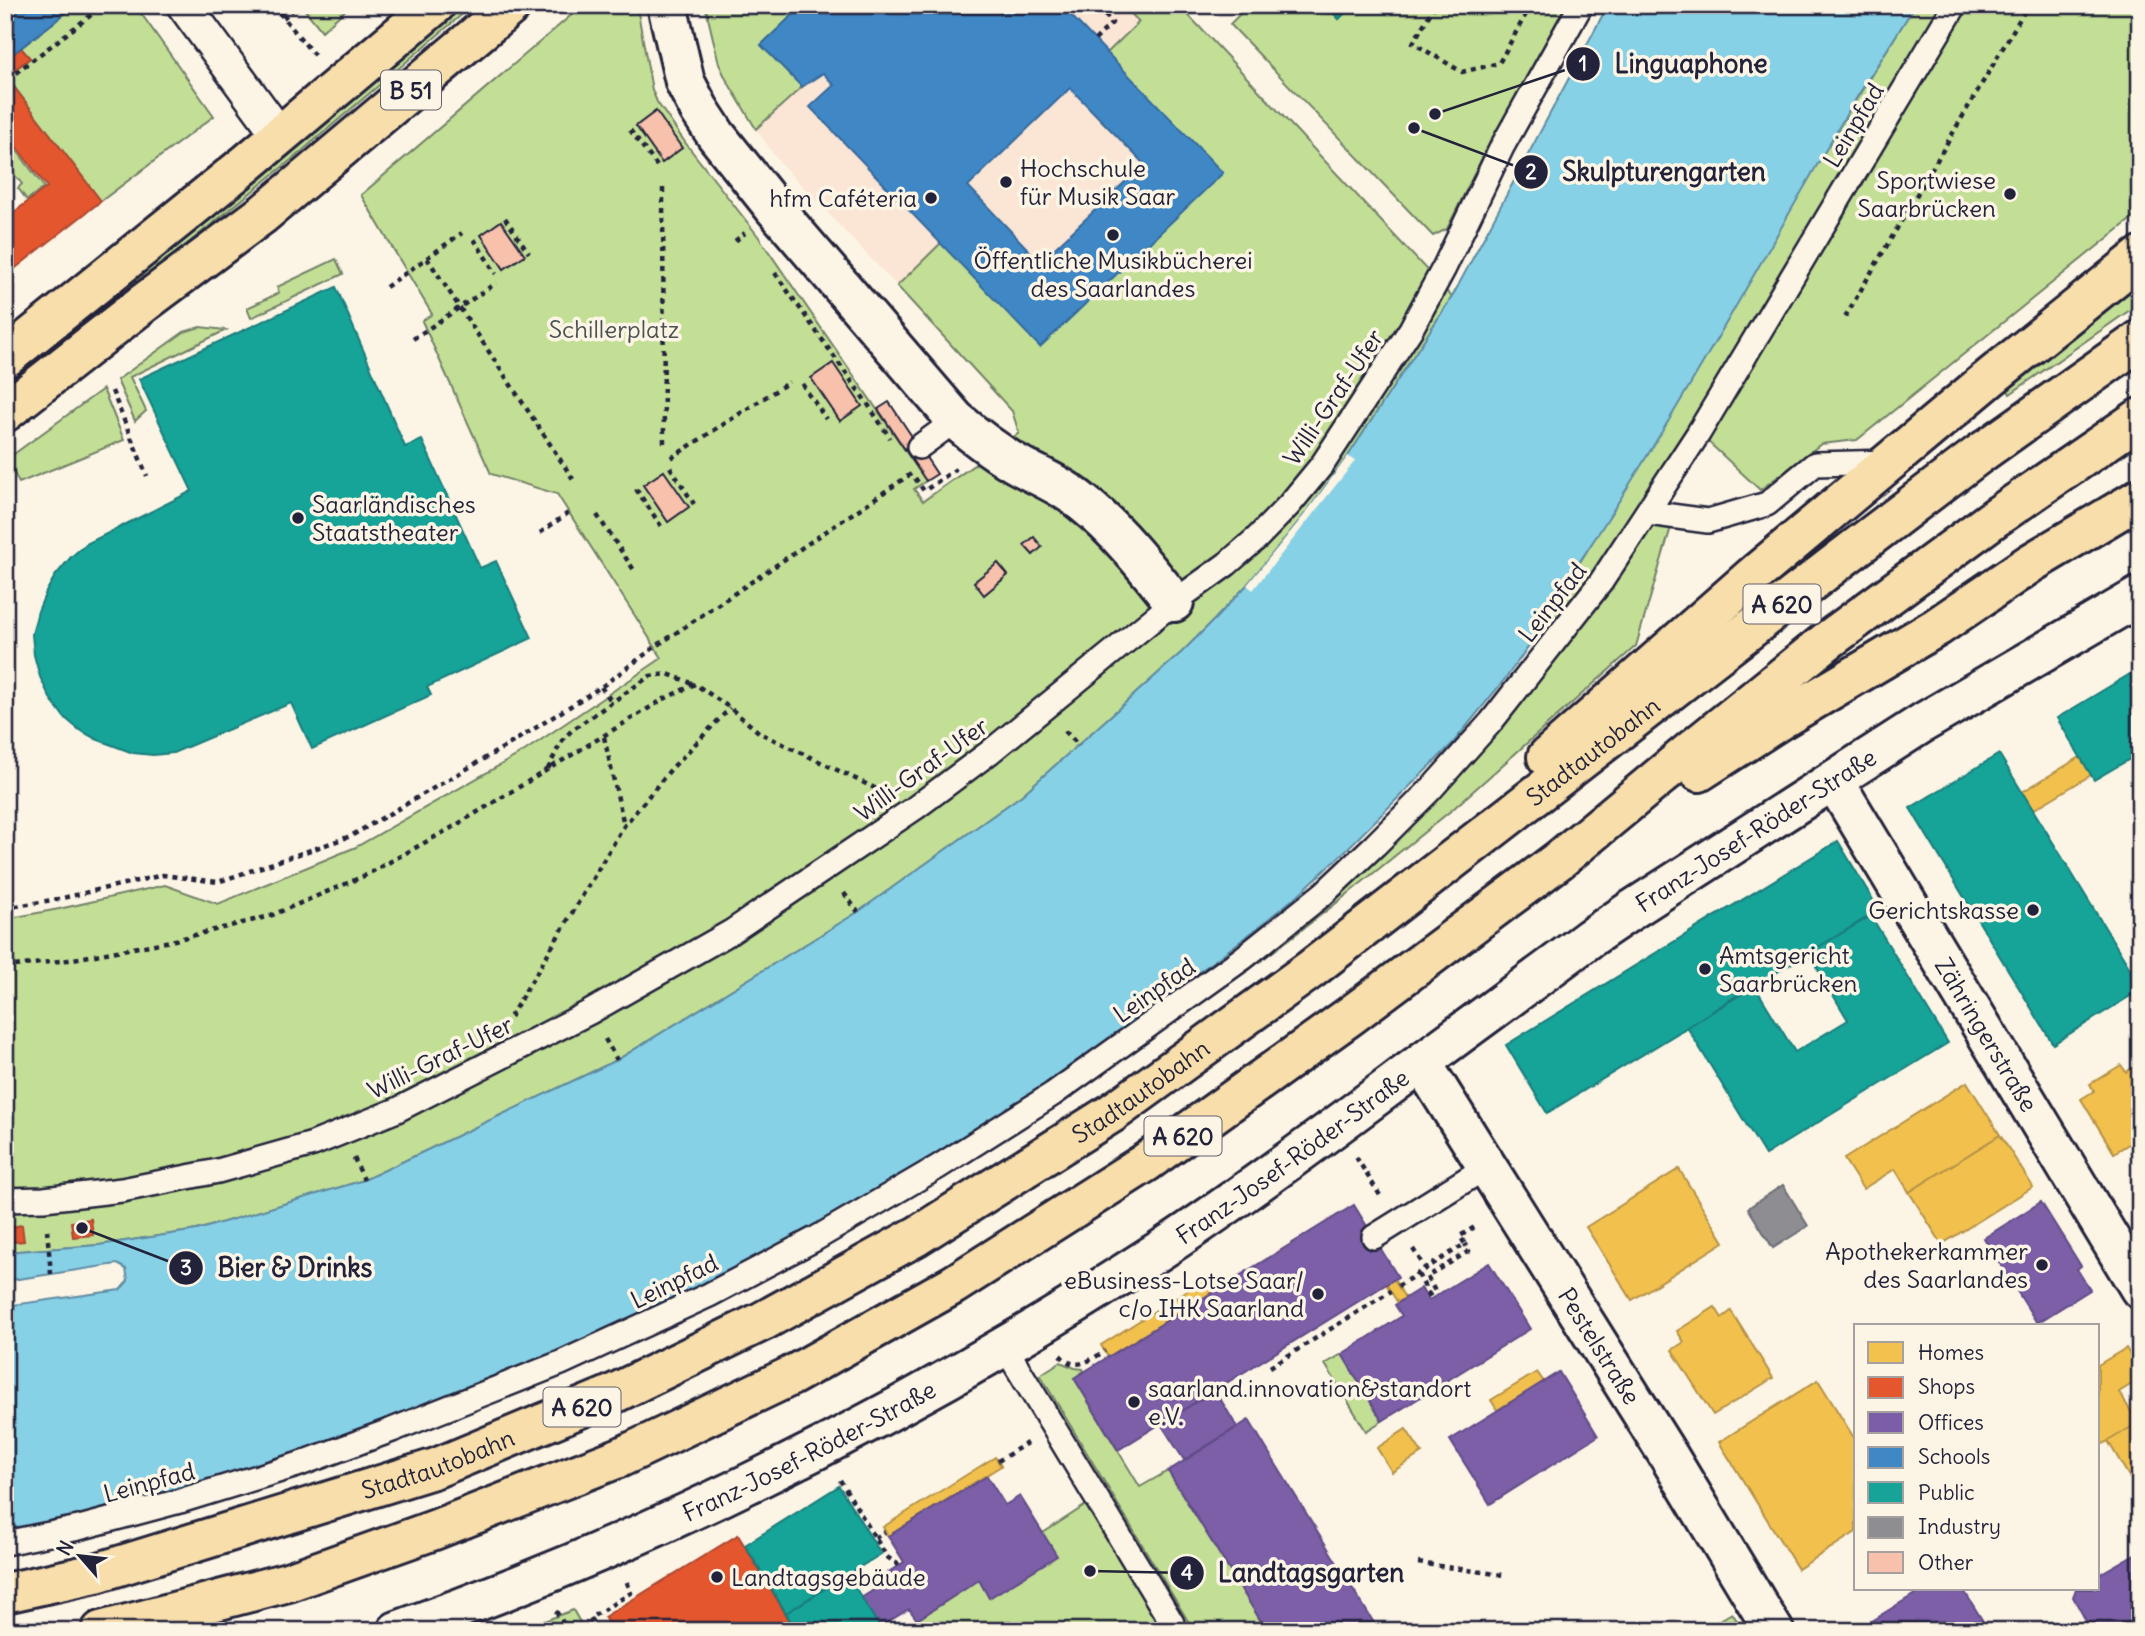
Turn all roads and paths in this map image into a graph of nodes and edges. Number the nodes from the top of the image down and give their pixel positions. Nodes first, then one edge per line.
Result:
1 (104, 5) edge
2 (184, 5) edge
3 (273, 5) edge
4 (298, 5) edge
5 (435, 5) edge
6 (512, 5) edge
7 (667, 5) edge
8 (1096, 5) edge
9 (1435, 5) edge
10 (1531, 5) edge
11 (1581, 5) edge
12 (1955, 5) edge
13 (2028, 5) edge
14 (283, 18) junction
15 (1095, 40) dead end
16 (316, 57) dead end
17 (8, 79) dead end
18 (631, 130) dead end
19 (280, 135) junction
20 (657, 166) dead end
21 (663, 188) dead end
22 (505, 218) dead end
23 (462, 233) dead end
24 (474, 239) dead end
25 (529, 253) dead end
26 (2140, 257) edge
27 (426, 258) junction
28 (496, 274) dead end
29 (496, 283) dead end
30 (386, 287) dead end
31 (789, 293) dead end
32 (460, 307) junction
33 (1845, 317) dead end
34 (413, 339) dead end
35 (2140, 340) edge
36 (5, 358) edge
37 (789, 382) dead end
38 (802, 384) dead end
39 (112, 391) dead end
40 (867, 403) dead end
41 (5, 411) edge
42 (2140, 418) edge
43 (826, 419) dead end
44 (956, 420) junction
45 (919, 447) dead end
46 (664, 448) dead end
47 (671, 458) dead end
48 (1891, 462) junction
49 (961, 466) dead end
50 (670, 467) dead end
51 (912, 474) dead end
52 (147, 475) dead end
53 (575, 482) dead end
54 (636, 489) dead end
55 (924, 491) dead end
56 (2140, 498) edge
57 (694, 504) dead end
58 (568, 513) dead end
59 (1648, 513) junction
60 (597, 515) dead end
61 (661, 526) dead end
62 (540, 533) dead end
63 (634, 570) dead end
64 (2140, 596) edge
65 (1174, 602) junction
66 (695, 684) junction
67 (601, 687) junction
68 (612, 702) junction
69 (730, 708) junction
70 (1068, 734) dead end
71 (604, 737) junction
72 (1079, 746) dead end
73 (547, 770) junction
74 (1834, 781) junction
75 (915, 808) junction
76 (624, 826) junction
77 (1559, 860) junction
78 (1431, 876) junction
79 (847, 896) dead end
80 (5, 908) edge
81 (858, 912) dead end
82 (5, 967) edge
83 (608, 1045) dead end
84 (617, 1060) dead end
85 (1422, 1063) junction
86 (479, 1069) junction
87 (356, 1161) dead end
88 (1488, 1166) junction
89 (364, 1180) dead end
90 (5, 1200) edge
91 (1512, 1204) junction
92 (1374, 1237) dead end
93 (48, 1239) dead end
94 (1465, 1244) junction
95 (51, 1274) dead end
96 (1417, 1274) junction
97 (1398, 1286) dead end
98 (2140, 1289) edge
99 (1391, 1291) dead end
100 (1005, 1347) junction
101 (1105, 1351) dead end
102 (1063, 1359) dead end
103 (1270, 1367) dead end
104 (842, 1484) dead end
105 (885, 1532) dead end
106 (875, 1538) junction
107 (5, 1543) edge
108 (1418, 1563) dead end
109 (899, 1565) dead end
110 (1503, 1575) dead end
111 (5, 1593) edge
112 (621, 1599) dead end
113 (559, 1616) dead end
114 (1172, 1623) dead end
115 (101, 1631) edge
116 (397, 1631) edge
117 (568, 1631) edge
118 (598, 1631) edge
119 (1774, 1631) edge

1 - 17 path
2 - 19 street
3 - 14 path
4 - 14 path
5 - 19 main road, B 51
6 - 41 main road, B 51
7 - 44 street
8 - 15 path
9 - 10 path
11 - 65 lane, Willi-Graf-Ufer
12 - 59 lane, Leinpfad
13 - 33 path
14 - 16 path
18 - 20 path
19 - 36 main road, B 51
21 - 46 path
22 - 25 path
23 - 27 path
24 - 28 path
26 - 48 main road
27 - 30 path
27 - 32 path
29 - 32 path
31 - 40 path
32 - 34 path
32 - 53 path
35 - 78 main road, Stadtautobahn / A 620
37 - 47 path
38 - 43 path
39 - 52 path
42 - 77 main road, A 620
44 - 45 lane
44 - 65 street
48 - 59 lane
48 - 78 main road
49 - 55 path
50 - 57 path
51 - 67 path
54 - 61 path
56 - 77 main road
58 - 62 path
59 - 107 lane, Leinpfad
60 - 63 path
64 - 74 street, Franz-Josef-Röder-Straße
65 - 75 lane, Willi-Graf-Ufer
66 - 68 path
66 - 69 path
66 - 71 path
67 - 68 path
67 - 80 path
68 - 73 path
69 - 75 path
69 - 76 path
70 - 72 path
71 - 73 path
71 - 76 path
73 - 82 path
74 - 85 street, Franz-Josef-Röder-Straße
74 - 98 street, Zähringerstraße
75 - 86 lane, Willi-Graf-Ufer
76 - 86 path
77 - 115 main road, A 620
78 - 111 main road, Stadtautobahn / A 620
79 - 81 path
83 - 84 path
85 - 88 street, Pestelstraße
85 - 100 street, Franz-Josef-Röder-Straße
86 - 90 lane, Willi-Graf-Ufer
87 - 89 path
88 - 91 street, Pestelstraße
88 - 92 lane
91 - 94 path
91 - 119 street, Pestelstraße
93 - 95 path
94 - 96 path
94 - 96 path
96 - 97 path
99 - 103 path
100 - 114 lane
100 - 116 street, Franz-Josef-Röder-Straße
101 - 102 path
104 - 106 path
105 - 106 path
106 - 109 path
108 - 110 path
112 - 118 path
113 - 117 path

